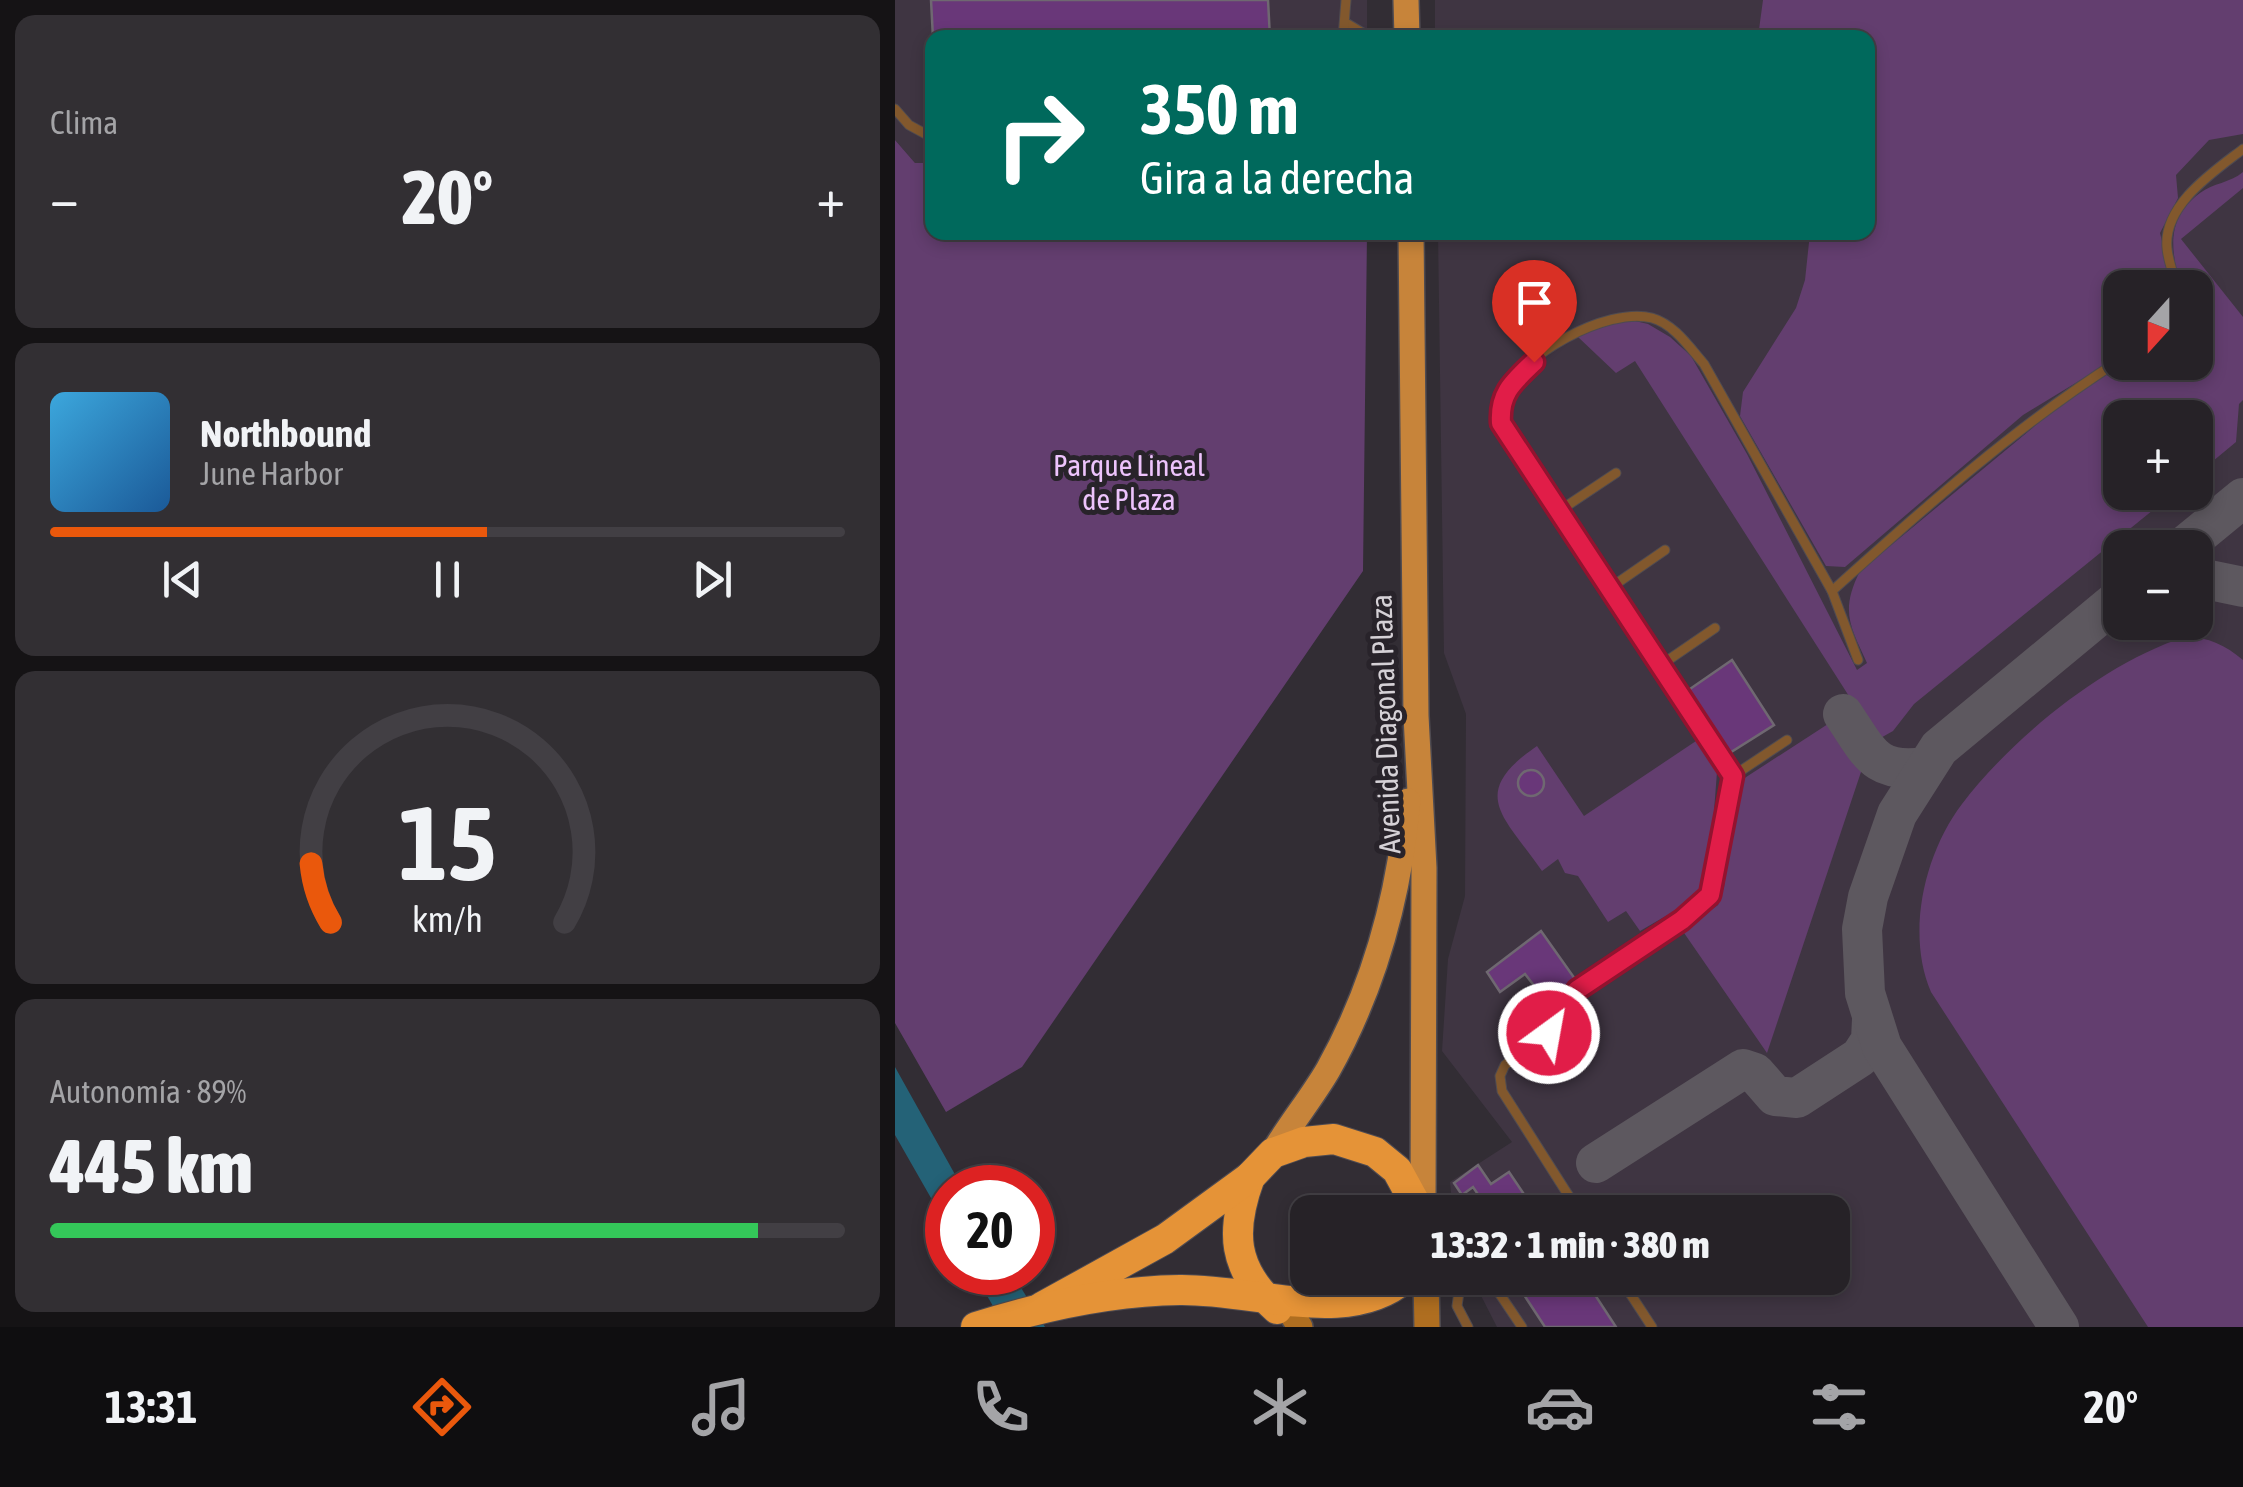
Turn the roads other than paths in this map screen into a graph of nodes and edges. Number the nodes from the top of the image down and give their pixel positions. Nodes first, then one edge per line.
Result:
1 (1346, 0) edge
2 (1406, 0) edge
3 (1346, 23) junction
4 (1345, 30) edge
5 (1358, 30) edge
6 (1407, 30) edge
7 (895, 109) edge
8 (925, 134) edge
9 (2243, 150) edge
10 (1411, 240) edge
11 (2172, 270) edge
12 (2103, 371) edge
13 (1616, 473) dead end
14 (1559, 512) junction
15 (1665, 550) dead end
16 (1610, 588) junction
17 (1832, 591) junction
18 (1715, 628) dead end
19 (1858, 660) dead end
20 (1661, 665) junction
21 (1416, 716) junction
22 (1787, 740) dead end
23 (1733, 776) junction
24 (1273, 1152) junction
25 (1250, 1178) junction
26 (1411, 1195) edge
27 (1421, 1195) edge
28 (1568, 1195) edge
29 (1392, 1295) edge
30 (1426, 1295) edge
31 (1459, 1295) edge
32 (1500, 1295) edge
33 (1631, 1295) edge
34 (1042, 1306) junction
35 (1290, 1318) edge
36 (976, 1327) edge
37 (1427, 1327) edge
38 (1468, 1327) edge
39 (1522, 1327) edge
40 (1652, 1327) edge

1 - 3 lane
2 - 6 main road
3 - 4 lane
3 - 5 lane
7 - 8 lane
9 - 11 lane
10 - 21 main road, Avenida Diagonal Plaza
12 - 17 lane
13 - 14 lane
14 - 16 lane
14 - 17 lane
15 - 16 lane
16 - 20 lane
17 - 19 lane
18 - 20 lane
20 - 23 lane
21 - 24 main road
21 - 27 main road, Avenida Diagonal Plaza
22 - 23 lane
23 - 28 lane
24 - 25 highway
24 - 26 highway
25 - 34 highway
25 - 35 highway
29 - 35 highway
30 - 37 street
31 - 38 lane
32 - 39 lane
33 - 40 lane
34 - 35 highway
34 - 36 highway

